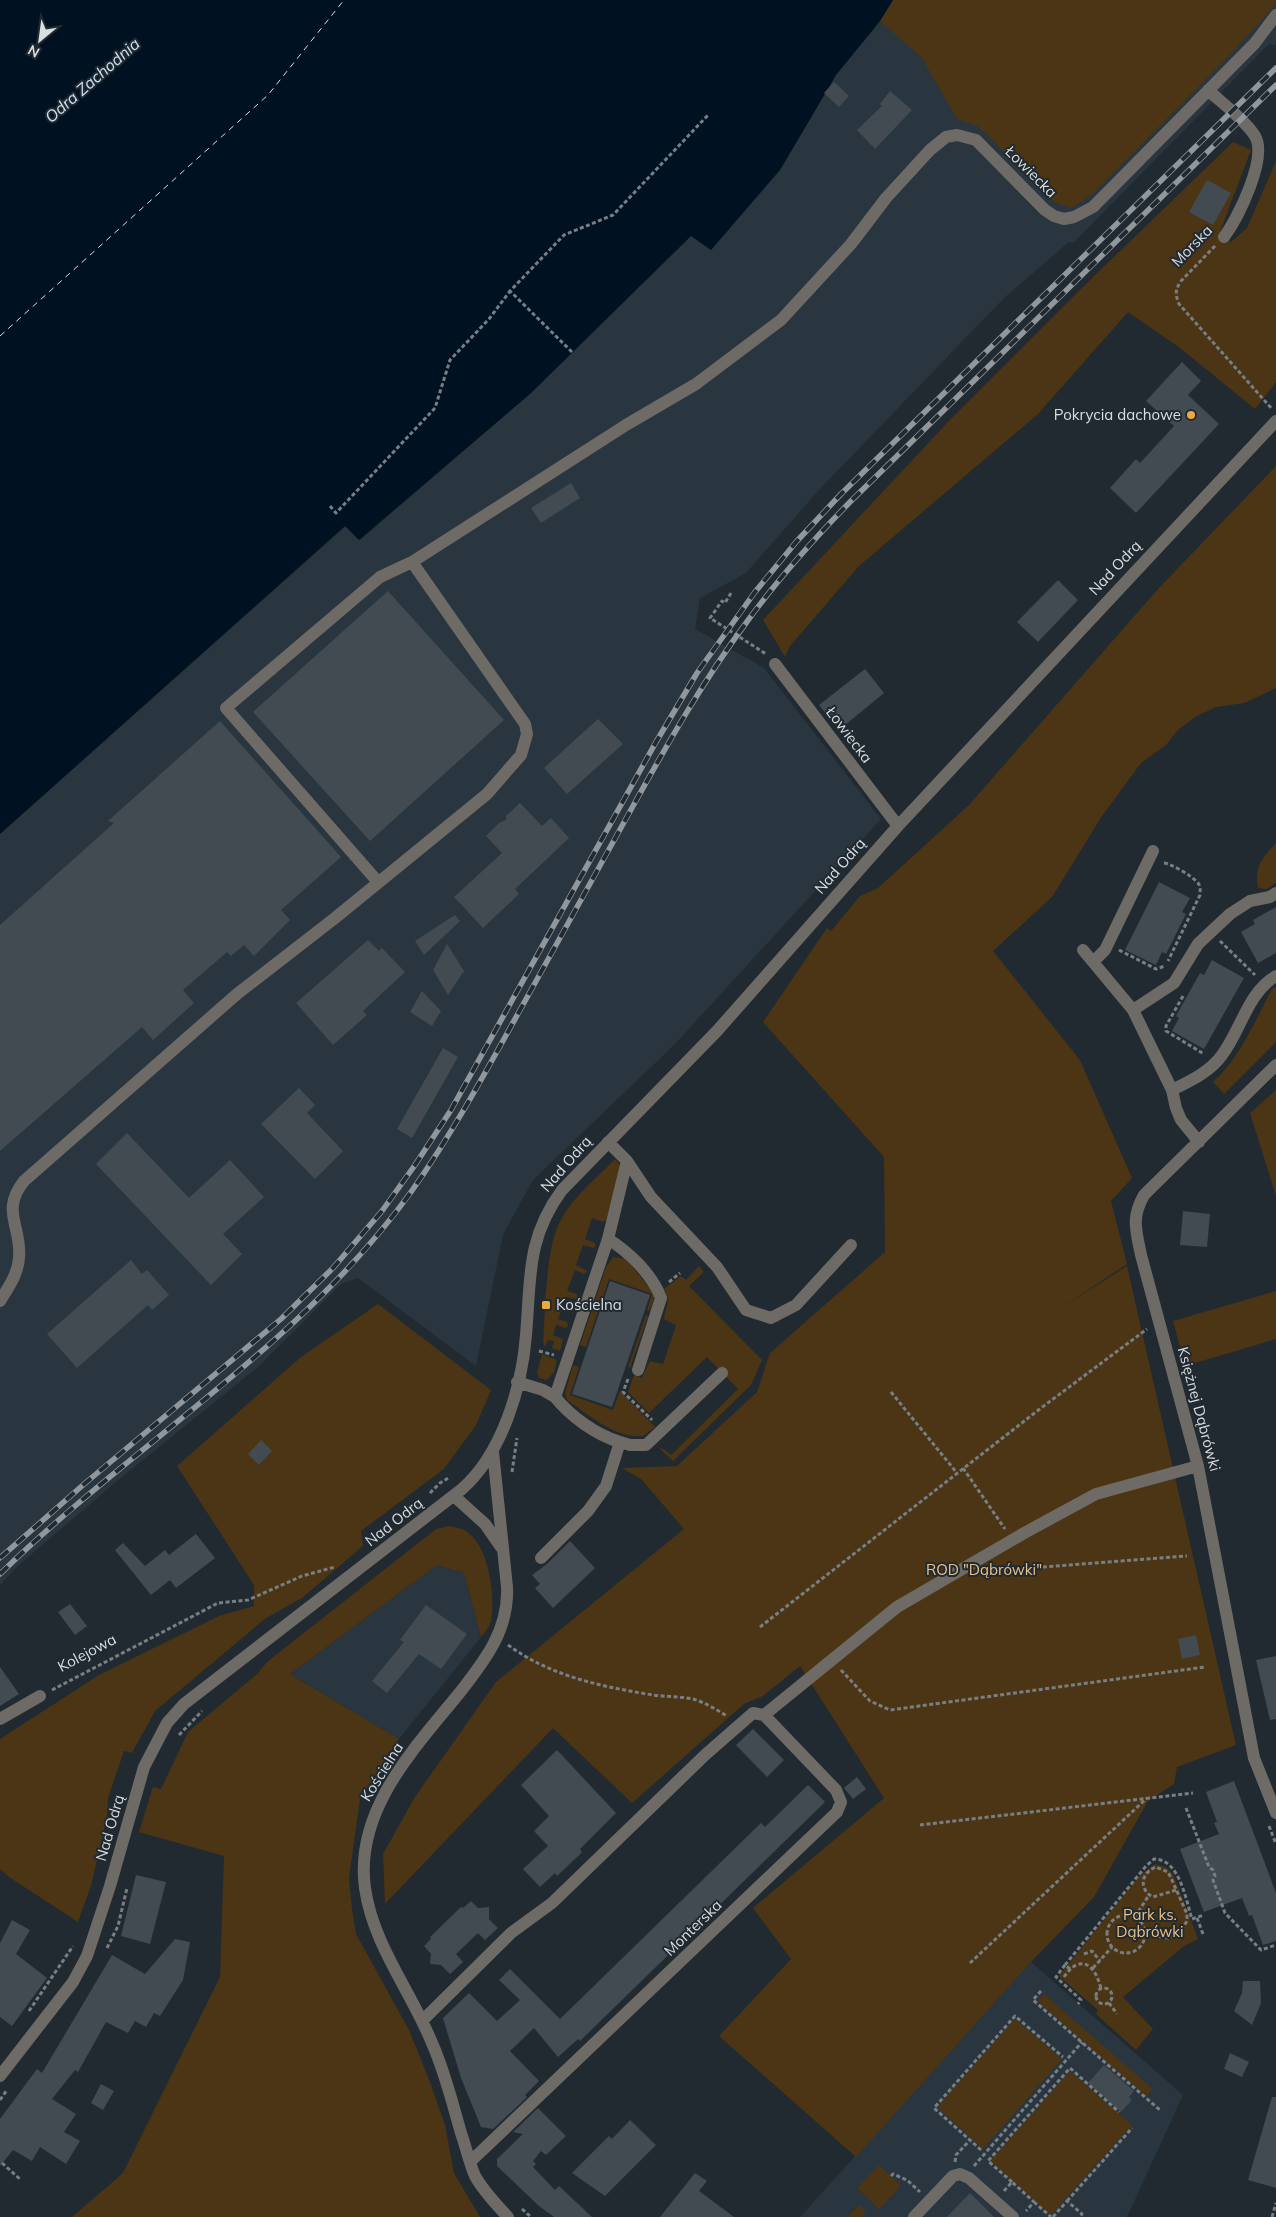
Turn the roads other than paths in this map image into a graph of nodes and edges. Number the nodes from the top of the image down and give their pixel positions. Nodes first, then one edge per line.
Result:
1 (1276, 15) edge
2 (1208, 90) junction
3 (1224, 237) road end
4 (1276, 420) edge
5 (412, 562) junction
6 (775, 664) dead end
7 (898, 826) junction
8 (1153, 852) dead end
9 (378, 882) junction
10 (1276, 893) edge
11 (1083, 950) dead end
12 (1094, 962) junction
13 (1276, 976) edge
14 (1133, 1010) junction
15 (1276, 1064) edge
16 (1172, 1090) junction
17 (608, 1142) junction
18 (1199, 1142) junction
19 (627, 1161) junction
20 (608, 1239) junction
21 (851, 1245) dead end
22 (0, 1301) edge
23 (638, 1370) dead end
24 (722, 1373) dead end
25 (517, 1382) junction
26 (555, 1396) junction
27 (620, 1442) junction
28 (493, 1452) junction
29 (1198, 1466) junction
30 (454, 1496) junction
31 (504, 1556) junction
32 (541, 1558) dead end
33 (40, 1696) road end
34 (758, 1714) junction
35 (0, 1719) edge
36 (1276, 1813) edge
37 (423, 2020) junction
38 (0, 2076) edge
39 (470, 2162) junction
40 (508, 2217) edge
41 (914, 2217) edge
42 (1013, 2217) edge

1 - 2 street, Łowiecka
2 - 3 street, Morska
2 - 5 street, Łowiecka
4 - 7 street, Nad Odrą
5 - 9 street
5 - 9 street
6 - 7 street, Łowiecka
7 - 17 street, Nad Odrą
8 - 12 street
9 - 22 street
10 - 14 street
11 - 12 street
12 - 14 street
13 - 16 street
14 - 16 street
15 - 18 street, Księżnej Dąbrówki
16 - 18 street
17 - 19 street
17 - 25 street, Nad Odrą
18 - 29 street, Księżnej Dąbrówki
19 - 20 street
19 - 21 street
20 - 23 street
20 - 26 street
24 - 27 street
25 - 26 street
25 - 28 street, Nad Odrą
26 - 27 street
27 - 32 street
28 - 30 street, Nad Odrą
28 - 31 street, Kościelna
29 - 34 street
29 - 36 street, Księżnej Dąbrówki
30 - 31 street, Kościelna
30 - 38 street, Nad Odrą
31 - 37 street, Kościelna
33 - 35 street
34 - 37 street
34 - 39 street, Monterska
37 - 39 street, Kościelna
39 - 40 street, Kościelna
41 - 42 street

